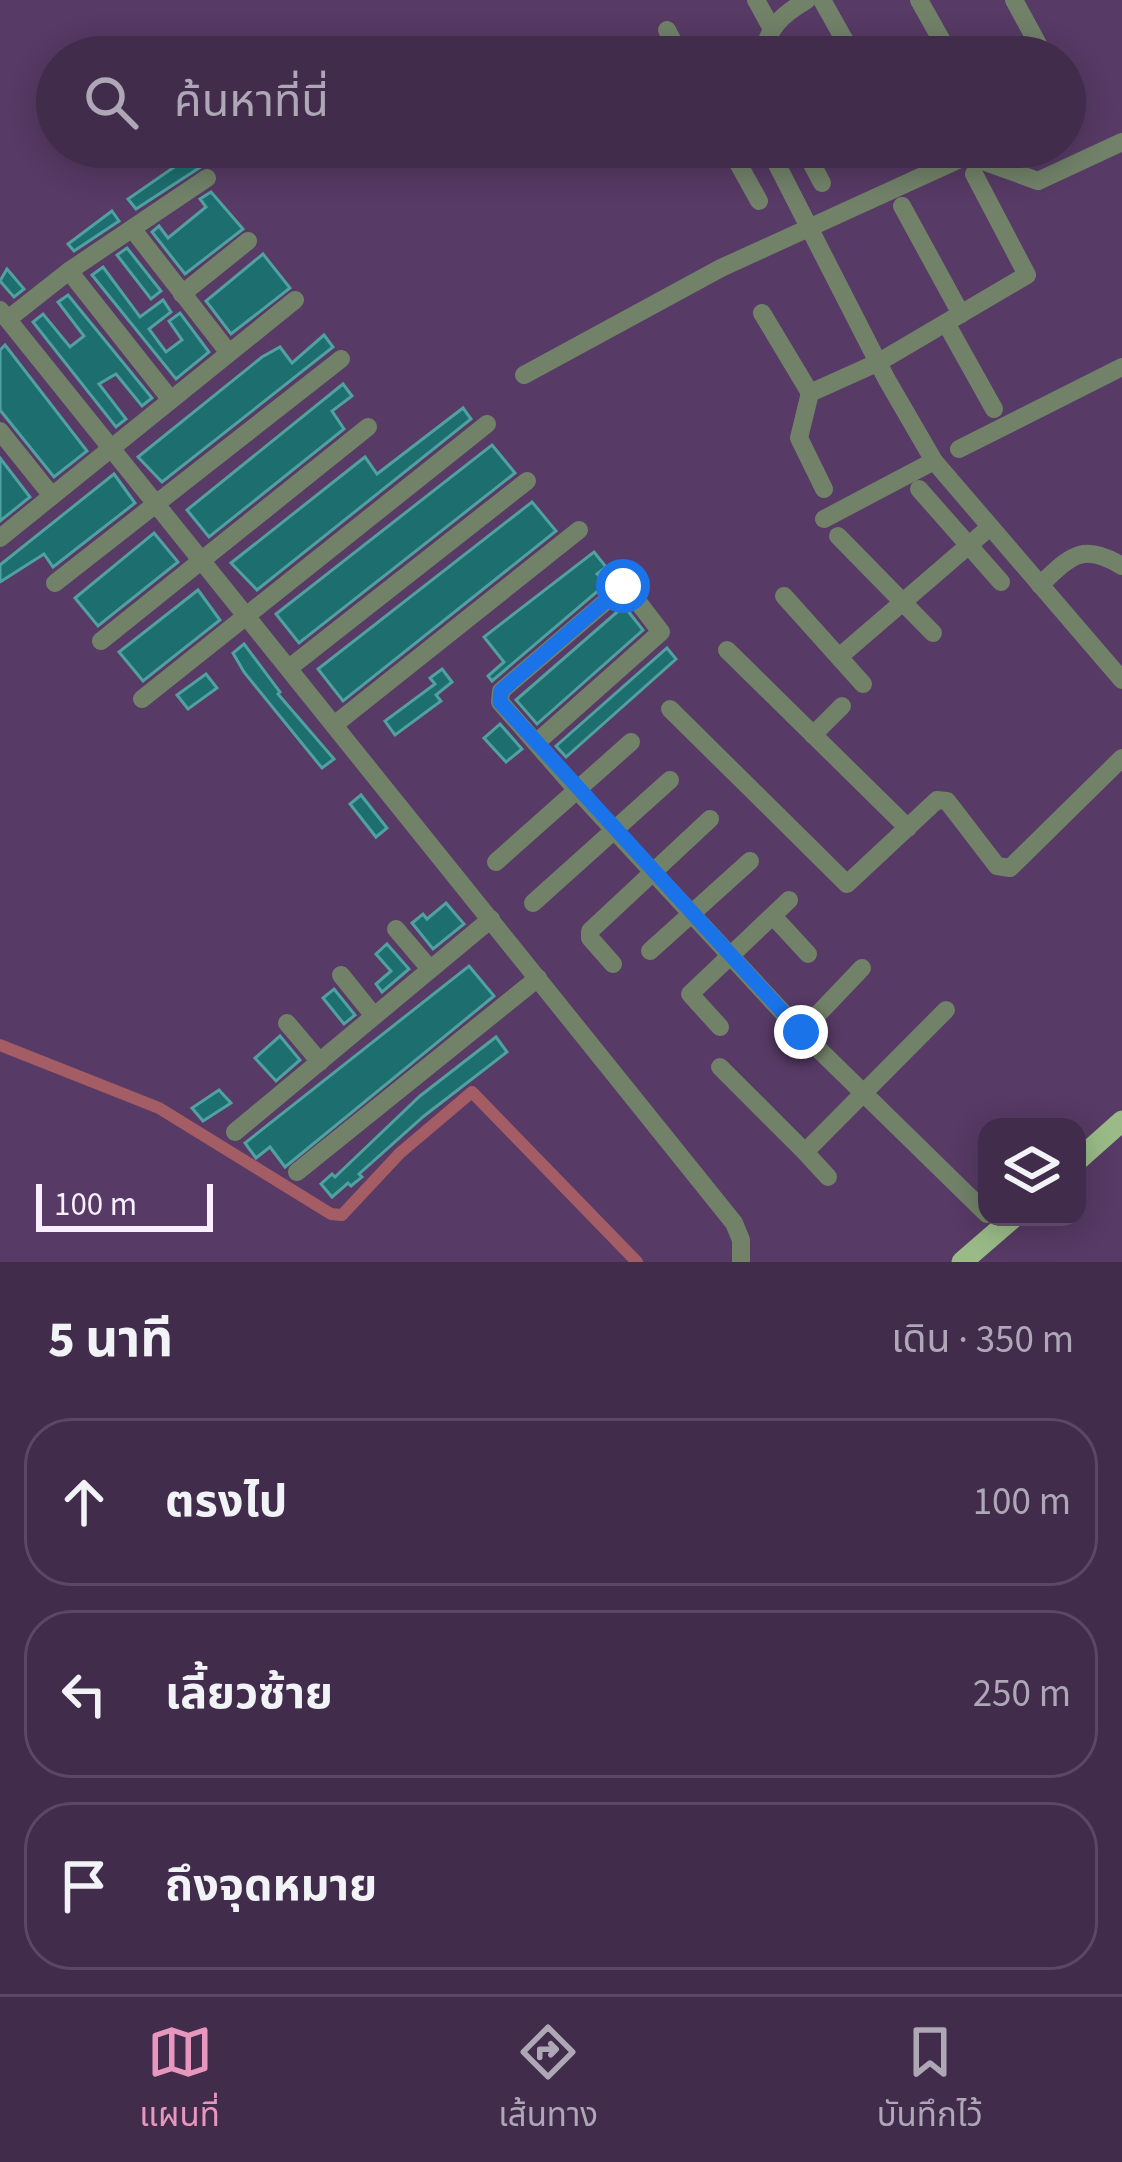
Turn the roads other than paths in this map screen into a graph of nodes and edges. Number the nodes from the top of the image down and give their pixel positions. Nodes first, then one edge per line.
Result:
1 (756, 0) edge
2 (807, 0) edge
3 (822, 0) edge
4 (919, 0) edge
5 (1014, 0) edge
6 (772, 29) junction
7 (667, 30) dead end
8 (670, 36) edge
9 (770, 36) edge
10 (842, 36) edge
11 (939, 36) edge
12 (1034, 36) edge
13 (1122, 142) edge
14 (1086, 159) edge
15 (741, 168) edge
16 (779, 168) edge
17 (814, 168) edge
18 (940, 168) edge
19 (1002, 168) edge
20 (1066, 168) edge
21 (974, 174) dead end
22 (207, 178) dead end
23 (822, 183) dead end
24 (759, 201) dead end
25 (902, 206) dead end
26 (811, 227) junction
27 (134, 231) junction
28 (248, 241) dead end
29 (69, 271) junction
30 (182, 294) junction
31 (295, 301) dead end
32 (762, 313) dead end
33 (4, 315) edge
34 (954, 318) junction
35 (229, 353) junction
36 (341, 358) dead end
37 (878, 362) junction
38 (1122, 367) edge
39 (524, 375) dead end
40 (810, 393) junction
41 (171, 400) junction
42 (994, 409) dead end
43 (487, 424) dead end
44 (368, 427) dead end
45 (0, 431) edge
46 (111, 448) junction
47 (959, 449) dead end
48 (934, 461) junction
49 (526, 481) dead end
50 (824, 489) dead end
51 (919, 489) dead end
52 (52, 496) junction
53 (158, 506) junction
54 (824, 519) dead end
55 (990, 526) junction
56 (579, 530) dead end
57 (838, 536) dead end
58 (0, 538) edge
59 (968, 545) junction
60 (200, 559) junction
61 (1122, 566) edge
62 (1000, 582) dead end
63 (55, 583) dead end
64 (1040, 585) junction
65 (784, 596) dead end
66 (902, 602) junction
67 (245, 614) junction
68 (933, 633) dead end
69 (101, 641) dead end
70 (727, 650) dead end
71 (839, 657) junction
72 (289, 668) junction
73 (1122, 680) edge
74 (863, 684) dead end
75 (142, 699) dead end
76 (842, 706) dead end
77 (670, 709) dead end
78 (334, 725) junction
79 (813, 735) junction
80 (536, 742) junction
81 (631, 742) dead end
82 (1122, 758) edge
83 (670, 780) dead end
84 (576, 790) junction
85 (710, 819) dead end
86 (908, 828) junction
87 (614, 830) junction
88 (750, 861) dead end
89 (496, 862) dead end
90 (655, 874) junction
91 (788, 900) dead end
92 (533, 903) dead end
93 (692, 914) junction
94 (772, 916) junction
95 (491, 919) junction
96 (396, 928) dead end
97 (650, 951) dead end
98 (808, 954) dead end
99 (730, 955) junction
100 (613, 964) dead end
101 (862, 968) dead end
102 (430, 969) junction
103 (341, 975) dead end
104 (538, 978) junction
105 (946, 1010) dead end
106 (374, 1016) junction
107 (287, 1023) dead end
108 (720, 1027) dead end
109 (801, 1032) junction
110 (320, 1061) junction
111 (720, 1067) dead end
112 (863, 1092) junction
113 (1122, 1121) edge
114 (235, 1132) dead end
115 (805, 1152) junction
116 (1086, 1153) edge
117 (297, 1172) dead end
118 (828, 1177) dead end
119 (978, 1200) edge
120 (992, 1226) edge
121 (741, 1262) edge
122 (962, 1262) edge

1 - 6 street
2 - 6 street
3 - 10 street
4 - 11 street
5 - 12 street
6 - 9 street
7 - 8 street
13 - 14 street
15 - 24 street
16 - 26 street
17 - 23 street
18 - 26 street
19 - 20 street
21 - 34 street
22 - 27 street
25 - 34 street
26 - 37 street
26 - 39 street
27 - 29 street
27 - 30 street
28 - 30 street
29 - 33 street
29 - 41 street
30 - 35 street
31 - 35 street
32 - 40 street
33 - 46 street
34 - 37 street
34 - 42 street
35 - 41 street
36 - 53 street
37 - 40 street
37 - 48 street
38 - 47 street
40 - 50 street
41 - 46 street
43 - 67 street
44 - 60 street
45 - 52 street
46 - 52 street
46 - 53 street
48 - 54 street
48 - 55 street
49 - 72 street
51 - 59 street
52 - 58 street
53 - 60 street
53 - 63 street
55 - 59 street
55 - 64 street
56 - 78 street
57 - 66 street
59 - 62 street
59 - 66 street
60 - 67 street
60 - 69 street
61 - 64 street
64 - 73 street
65 - 71 street
66 - 68 street
66 - 71 street
67 - 72 street
67 - 75 street
70 - 79 street
71 - 74 street
72 - 78 street
76 - 79 street
77 - 86 street
78 - 95 street
79 - 86 street
80 - 80 street
80 - 84 street
81 - 84 street
82 - 86 street
83 - 87 street
84 - 87 street
84 - 89 street
85 - 90 street
87 - 90 street
87 - 92 street
88 - 93 street
90 - 93 street
90 - 100 street
91 - 94 street
93 - 97 street
93 - 99 street
94 - 98 street
94 - 99 street
95 - 102 street
95 - 104 street
96 - 102 street
99 - 108 street
99 - 109 street
101 - 109 street
102 - 106 street
103 - 106 street
104 - 117 street
104 - 121 street
105 - 112 street
106 - 110 street
107 - 110 street
109 - 112 street
110 - 114 street
111 - 115 street
112 - 115 street
112 - 119 street
113 - 116 main road
115 - 118 street
120 - 122 main road

